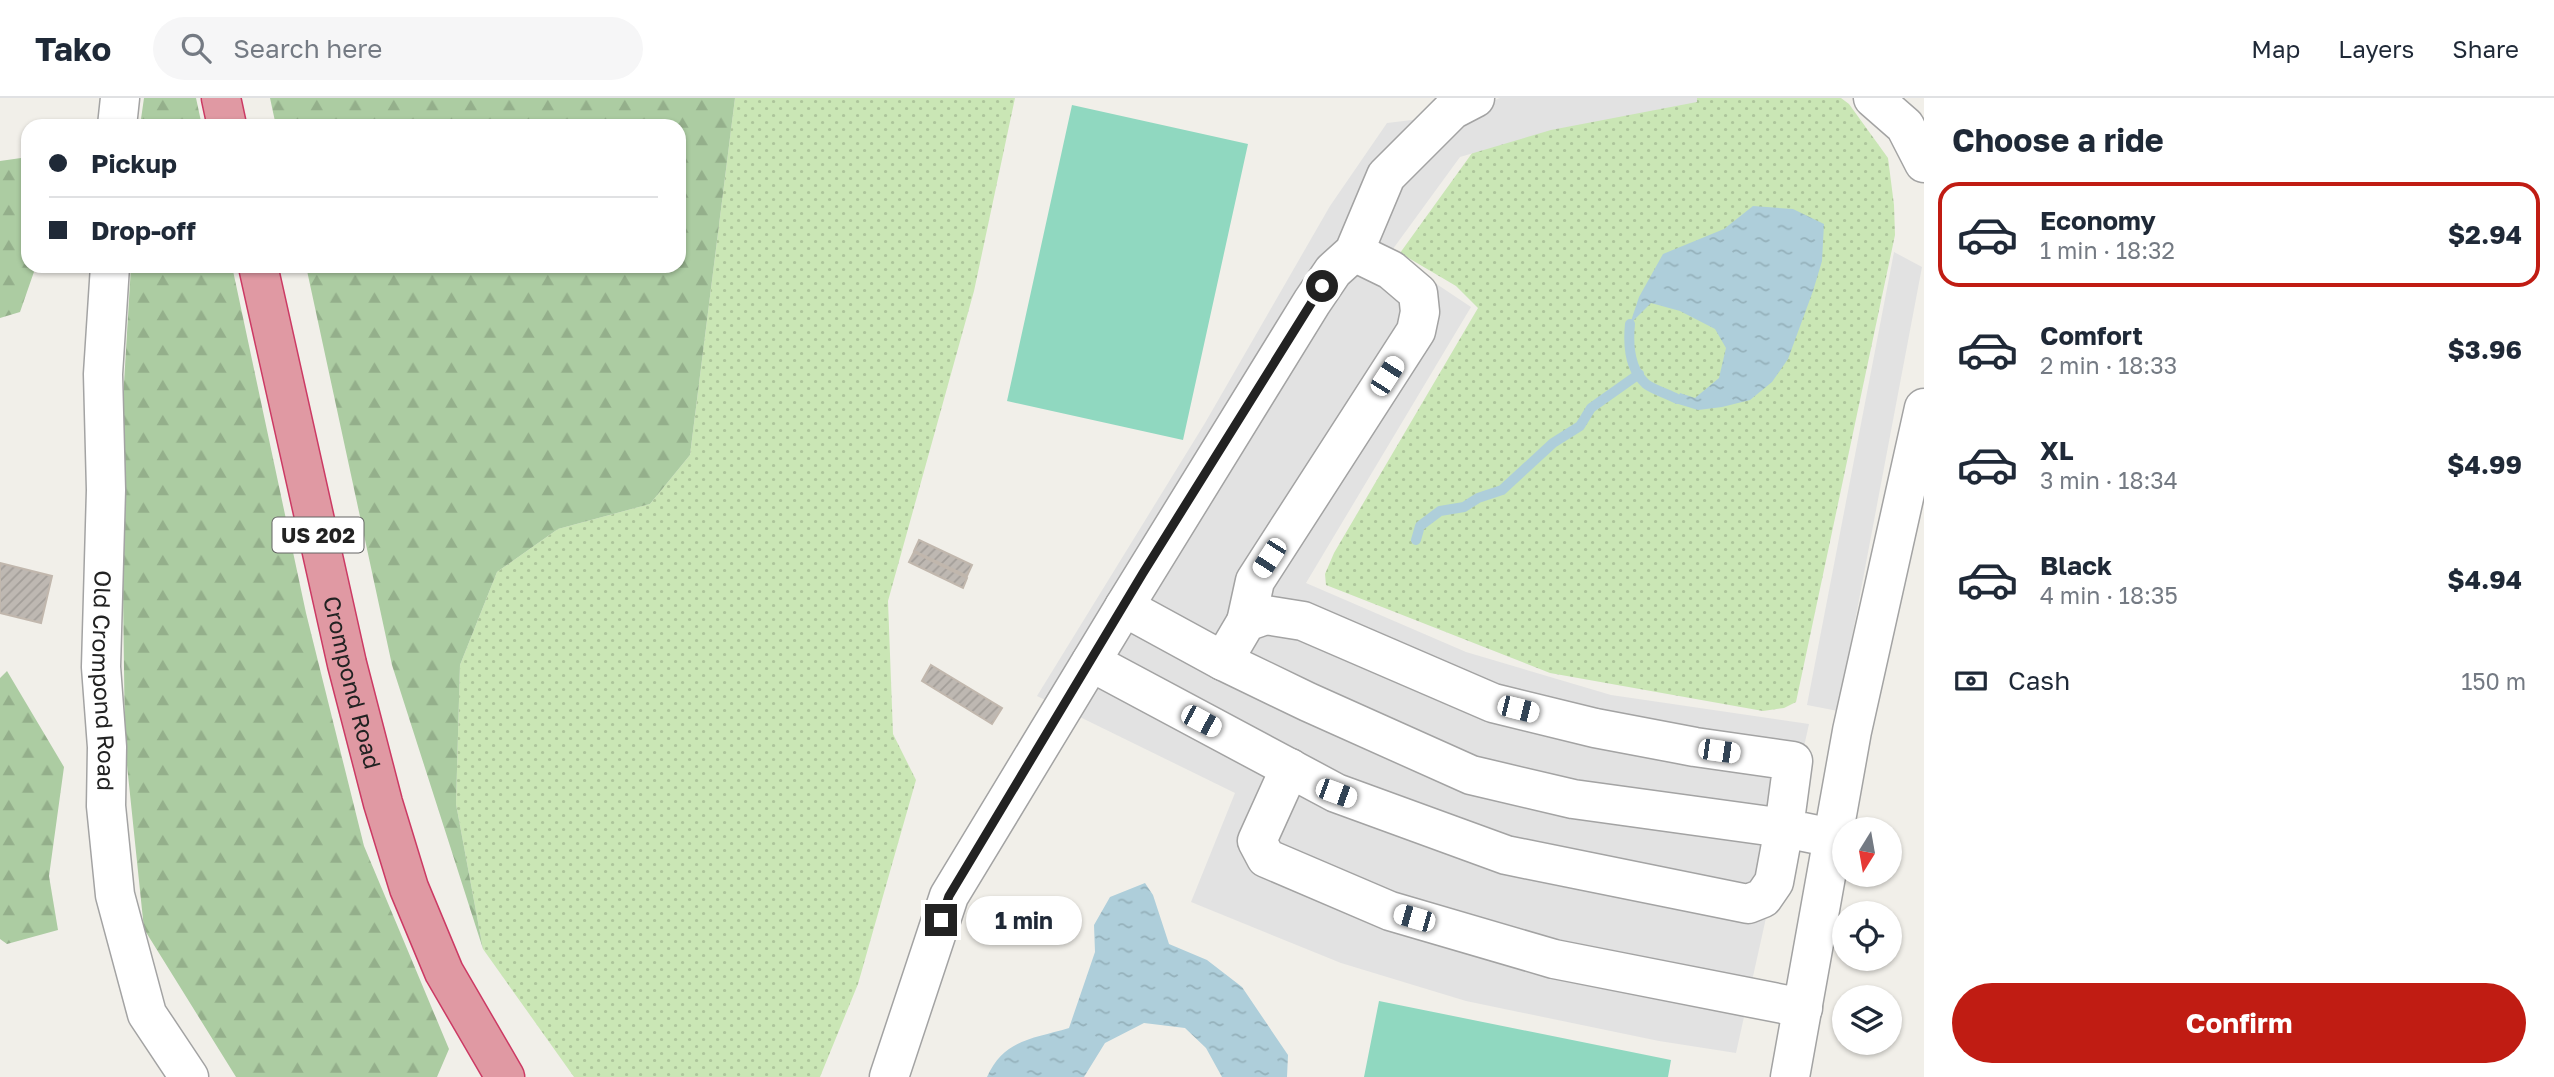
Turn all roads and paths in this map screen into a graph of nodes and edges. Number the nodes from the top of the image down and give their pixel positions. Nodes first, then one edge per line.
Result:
1 (120, 98) edge
2 (221, 98) edge
3 (1475, 98) edge
4 (1873, 98) edge
5 (118, 119) edge
6 (226, 119) edge
7 (1924, 163) edge
8 (1354, 252) junction
9 (110, 273) edge
10 (260, 273) edge
11 (1924, 408) edge
12 (1124, 607) junction
13 (1246, 622) junction
14 (1223, 661) junction
15 (1091, 662) junction
16 (1793, 761) junction
17 (1290, 768) junction
18 (1845, 772) junction
19 (1837, 817) edge
20 (1784, 828) junction
21 (1832, 838) edge
22 (1832, 843) edge
23 (1765, 895) junction
24 (1819, 913) junction
25 (1803, 1008) junction
26 (189, 1077) edge
27 (505, 1077) edge
28 (889, 1077) edge
29 (1790, 1077) edge

1 - 5 street
2 - 6 highway
3 - 8 street
4 - 7 street
8 - 12 street
8 - 13 street
9 - 26 street, Old Crompond Road
10 - 27 highway, Crompond Road / US 202
11 - 18 street
12 - 14 street
12 - 15 street
13 - 14 street
13 - 16 street
14 - 20 street
15 - 17 street
15 - 28 street
16 - 18 street
16 - 20 street
17 - 23 street
17 - 25 street
18 - 19 street
20 - 21 street
20 - 23 street
22 - 24 street
23 - 24 street
24 - 25 street
25 - 29 street

